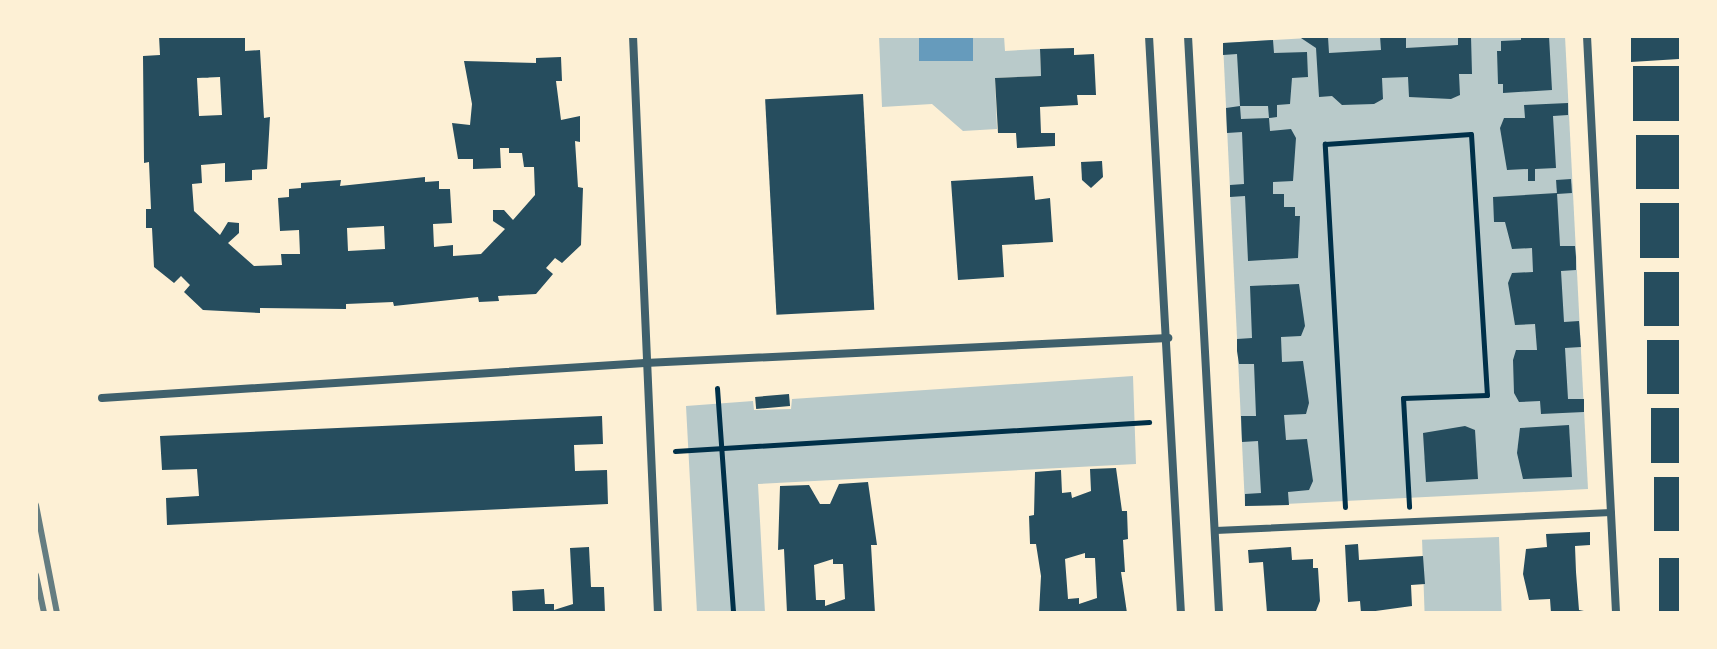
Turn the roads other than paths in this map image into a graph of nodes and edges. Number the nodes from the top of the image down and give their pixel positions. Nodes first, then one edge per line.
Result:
1 (633, 36) edge
2 (1149, 36) edge
3 (1188, 36) edge
4 (1587, 36) edge
5 (1168, 338) junction
6 (645, 363) junction
7 (102, 398) dead end
8 (1611, 512) junction
9 (1215, 530) junction
10 (658, 613) edge
11 (1181, 613) edge
12 (1219, 613) edge
13 (1616, 613) edge

1 - 6 street
2 - 5 street
3 - 9 street
4 - 8 street
5 - 6 street
5 - 11 street
6 - 7 street
6 - 10 street
8 - 9 street
8 - 13 street
9 - 12 street

